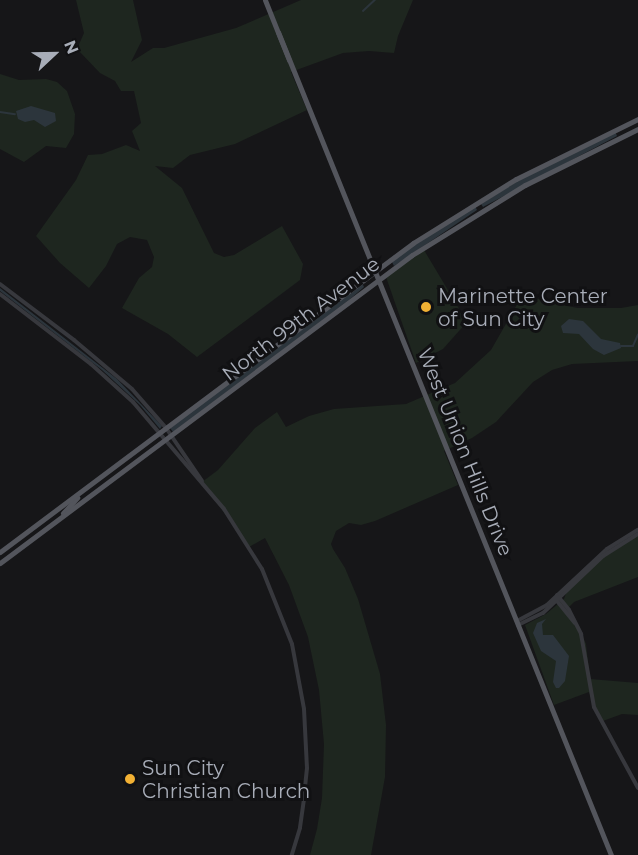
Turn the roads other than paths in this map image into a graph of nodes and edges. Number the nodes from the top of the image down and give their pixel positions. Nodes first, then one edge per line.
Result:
1 (265, 0) edge
2 (638, 119) edge
3 (638, 129) edge
4 (376, 270) junction
5 (380, 279) junction
6 (0, 284) edge
7 (0, 294) edge
8 (166, 428) junction
9 (160, 433) junction
10 (171, 435) junction
11 (165, 439) junction
12 (202, 482) junction
13 (89, 486) junction
14 (56, 510) junction
15 (62, 517) junction
16 (638, 532) edge
17 (31, 540) junction
18 (0, 552) edge
19 (0, 563) edge
20 (557, 599) junction
21 (517, 623) junction
22 (638, 788) edge
23 (292, 855) edge
24 (611, 855) edge

1 - 4 main road, West Union Hills Drive
2 - 4 main road, North 99th Avenue
3 - 5 main road, North 99th Avenue
4 - 5 main road, West Union Hills Drive
4 - 8 main road, North 99th Avenue
5 - 10 main road, North 99th Avenue
5 - 21 main road, West Union Hills Drive
6 - 8 street
7 - 9 street
8 - 9 main road, North 99th Avenue
8 - 10 street
9 - 11 street
9 - 13 main road, North 99th Avenue
10 - 11 main road, North 99th Avenue
10 - 12 street
11 - 12 street
11 - 15 main road, North 99th Avenue
12 - 23 street
13 - 14 main road, North 99th Avenue
13 - 15 main road
14 - 17 main road
14 - 18 main road, North 99th Avenue
15 - 17 main road, North 99th Avenue
16 - 20 street
17 - 19 main road, North 99th Avenue
20 - 21 street
20 - 22 street
21 - 24 main road, West Union Hills Drive

